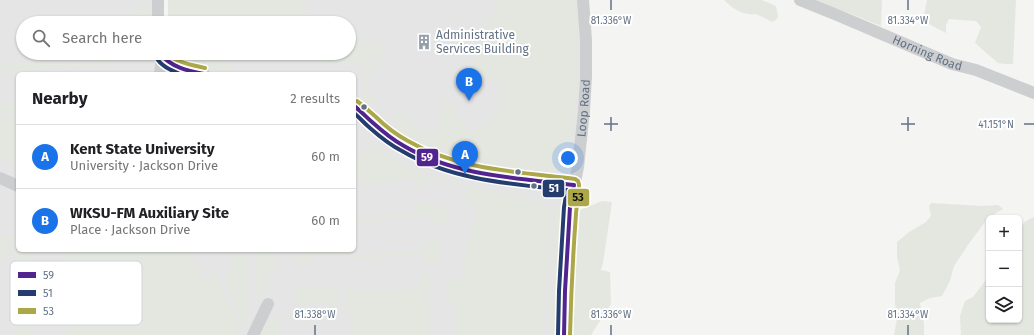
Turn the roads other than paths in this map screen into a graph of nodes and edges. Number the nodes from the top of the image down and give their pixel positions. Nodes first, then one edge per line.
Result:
1 (158, 0) edge
2 (583, 0) edge
3 (800, 0) edge
4 (158, 16) edge
5 (161, 60) edge
6 (166, 60) edge
7 (160, 72) edge
8 (198, 72) edge
9 (1034, 93) edge
10 (356, 107) edge
11 (0, 178) edge
12 (16, 185) edge
13 (574, 185) junction
14 (268, 304) dead end
15 (253, 335) edge
16 (564, 335) edge

1 - 4 street
2 - 13 street, Loop Road
3 - 9 street, Horning Road
5 - 7 street
6 - 8 street
10 - 13 street
11 - 12 street
13 - 16 street, Loop Road
14 - 15 street

